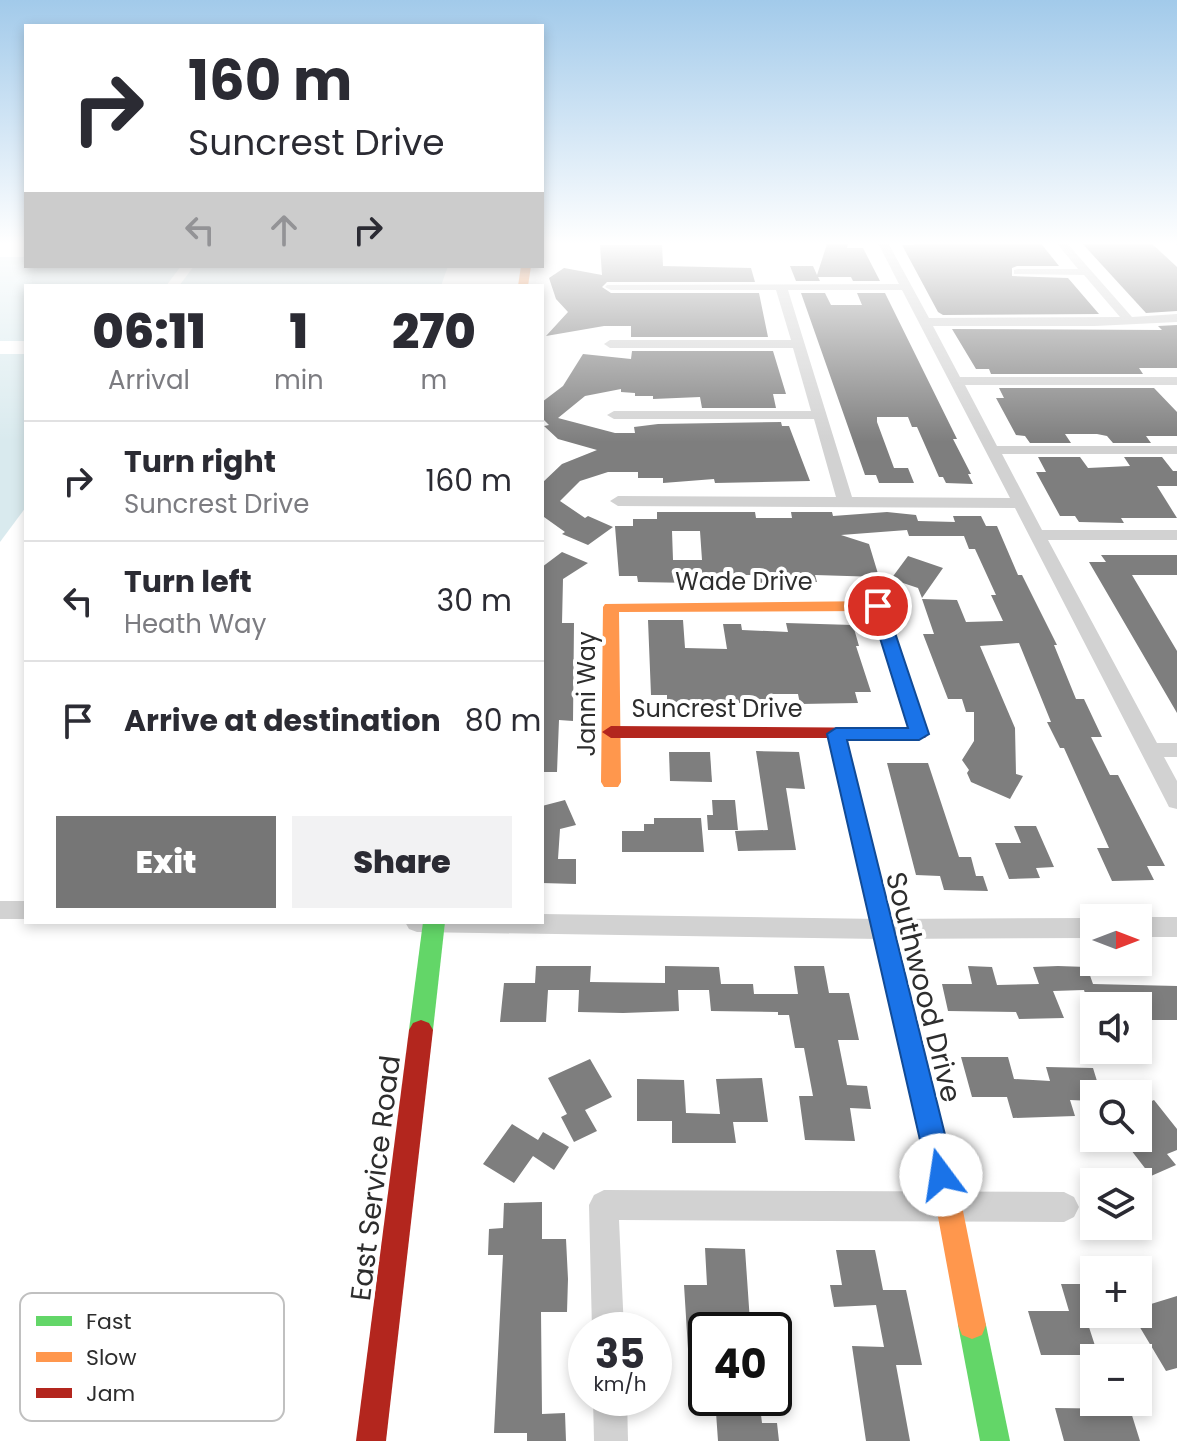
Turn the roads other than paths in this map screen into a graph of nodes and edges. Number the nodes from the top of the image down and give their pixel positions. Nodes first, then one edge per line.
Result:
1 (787, 308) edge
2 (917, 308) edge
3 (1119, 308) edge
4 (1127, 318) junction
5 (1177, 318) edge
6 (927, 322) junction
7 (610, 344) dead end
8 (798, 344) junction
9 (957, 381) junction
10 (1177, 381) edge
11 (614, 415) dead end
12 (820, 415) junction
13 (993, 450) junction
14 (1177, 450) edge
15 (845, 500) junction
16 (618, 501) dead end
17 (1021, 503) junction
18 (1038, 535) junction
19 (1177, 535) edge
20 (611, 607) joint
21 (611, 732) junction
22 (836, 734) junction
23 (919, 734) joint
24 (1150, 750) junction
25 (1177, 750) edge
26 (611, 782) dead end
27 (1177, 801) edge
28 (0, 910) edge
29 (24, 910) edge
30 (428, 924) edge
31 (504, 924) edge
32 (1152, 927) edge
33 (1177, 927) edge
34 (1080, 928) edge
35 (881, 929) junction
36 (949, 1206) junction
37 (1064, 1207) dead end
38 (607, 1312) edge
39 (610, 1416) edge
40 (371, 1441) edge
41 (611, 1441) edge
42 (995, 1441) edge

1 - 8 street
2 - 6 street
3 - 4 street
4 - 5 street
4 - 6 street
6 - 9 street
7 - 8 street
8 - 12 street
9 - 10 street
9 - 13 street
11 - 12 street
12 - 15 street
13 - 14 street
13 - 17 street
15 - 16 street
15 - 17 street
17 - 18 street
18 - 19 street
18 - 24 street
20 - 21 street, Janni Way
20 - 23 street, Wade Drive
21 - 22 street, Suncrest Drive
21 - 26 street, Janni Way
22 - 23 street, Suncrest Drive
22 - 35 street, Southwood Drive
24 - 25 street
24 - 27 street
28 - 29 street
30 - 40 street, East Service Road
31 - 35 street
32 - 33 street
34 - 35 street
35 - 36 street, Southwood Drive
36 - 37 street
36 - 38 street
36 - 42 street, Southwood Drive
39 - 41 street

